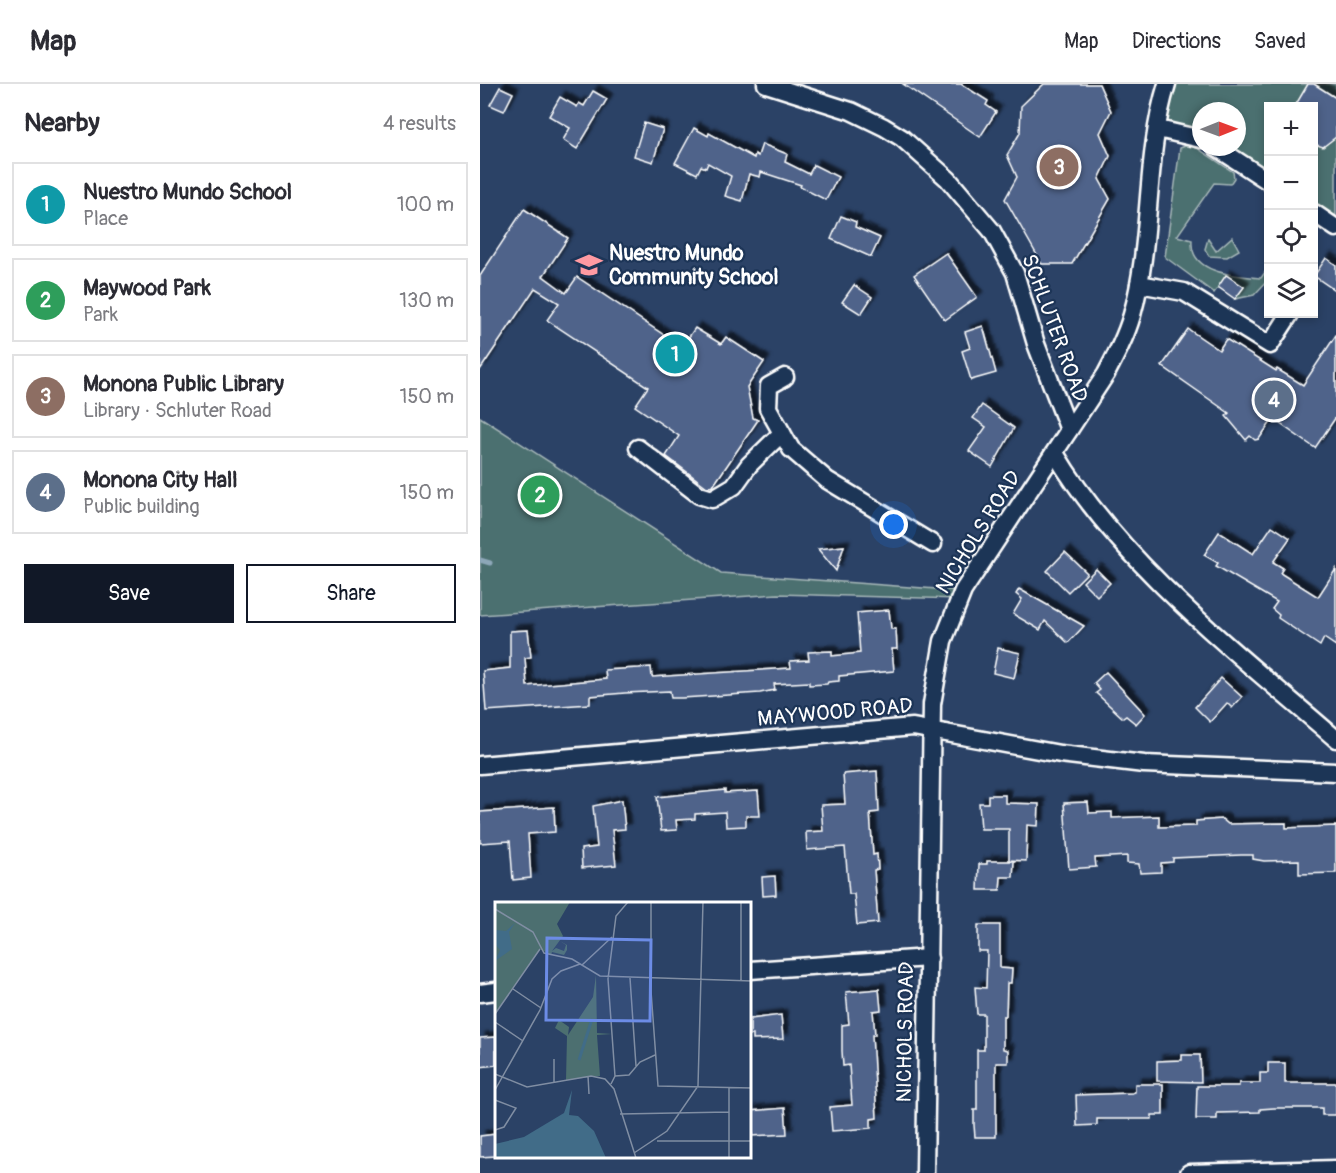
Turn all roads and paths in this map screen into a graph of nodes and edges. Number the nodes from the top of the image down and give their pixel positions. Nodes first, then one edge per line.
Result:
1 (766, 84) edge
2 (1167, 84) edge
3 (1158, 129) junction
4 (1192, 138) edge
5 (1230, 156) edge
6 (1264, 179) edge
7 (1318, 216) edge
8 (1336, 228) edge
9 (1139, 284) junction
10 (1287, 318) edge
11 (785, 377) dead end
12 (1069, 430) junction
13 (782, 433) junction
14 (638, 448) dead end
15 (1055, 453) junction
16 (933, 544) dead end
17 (932, 729) junction
18 (1336, 739) edge
19 (480, 765) edge
20 (1336, 772) edge
21 (928, 958) junction
22 (752, 970) edge
23 (495, 991) edge
24 (480, 993) edge
25 (1336, 1169) edge
26 (925, 1173) edge
27 (1189, 1173) edge

1 - 12 street, SCHLUTER ROAD
2 - 3 street, NICHOLS ROAD
3 - 4 street
3 - 9 street, NICHOLS ROAD
5 - 6 street
7 - 8 street
9 - 10 street
9 - 12 street, NICHOLS ROAD
11 - 13 street
12 - 15 street, NICHOLS ROAD
13 - 14 street
13 - 16 street
15 - 17 street, NICHOLS ROAD
15 - 18 street
17 - 19 street, MAYWOOD ROAD
17 - 20 street, MAYWOOD ROAD
17 - 21 street, NICHOLS ROAD
21 - 22 street
21 - 26 street, NICHOLS ROAD
23 - 24 street
25 - 27 street

